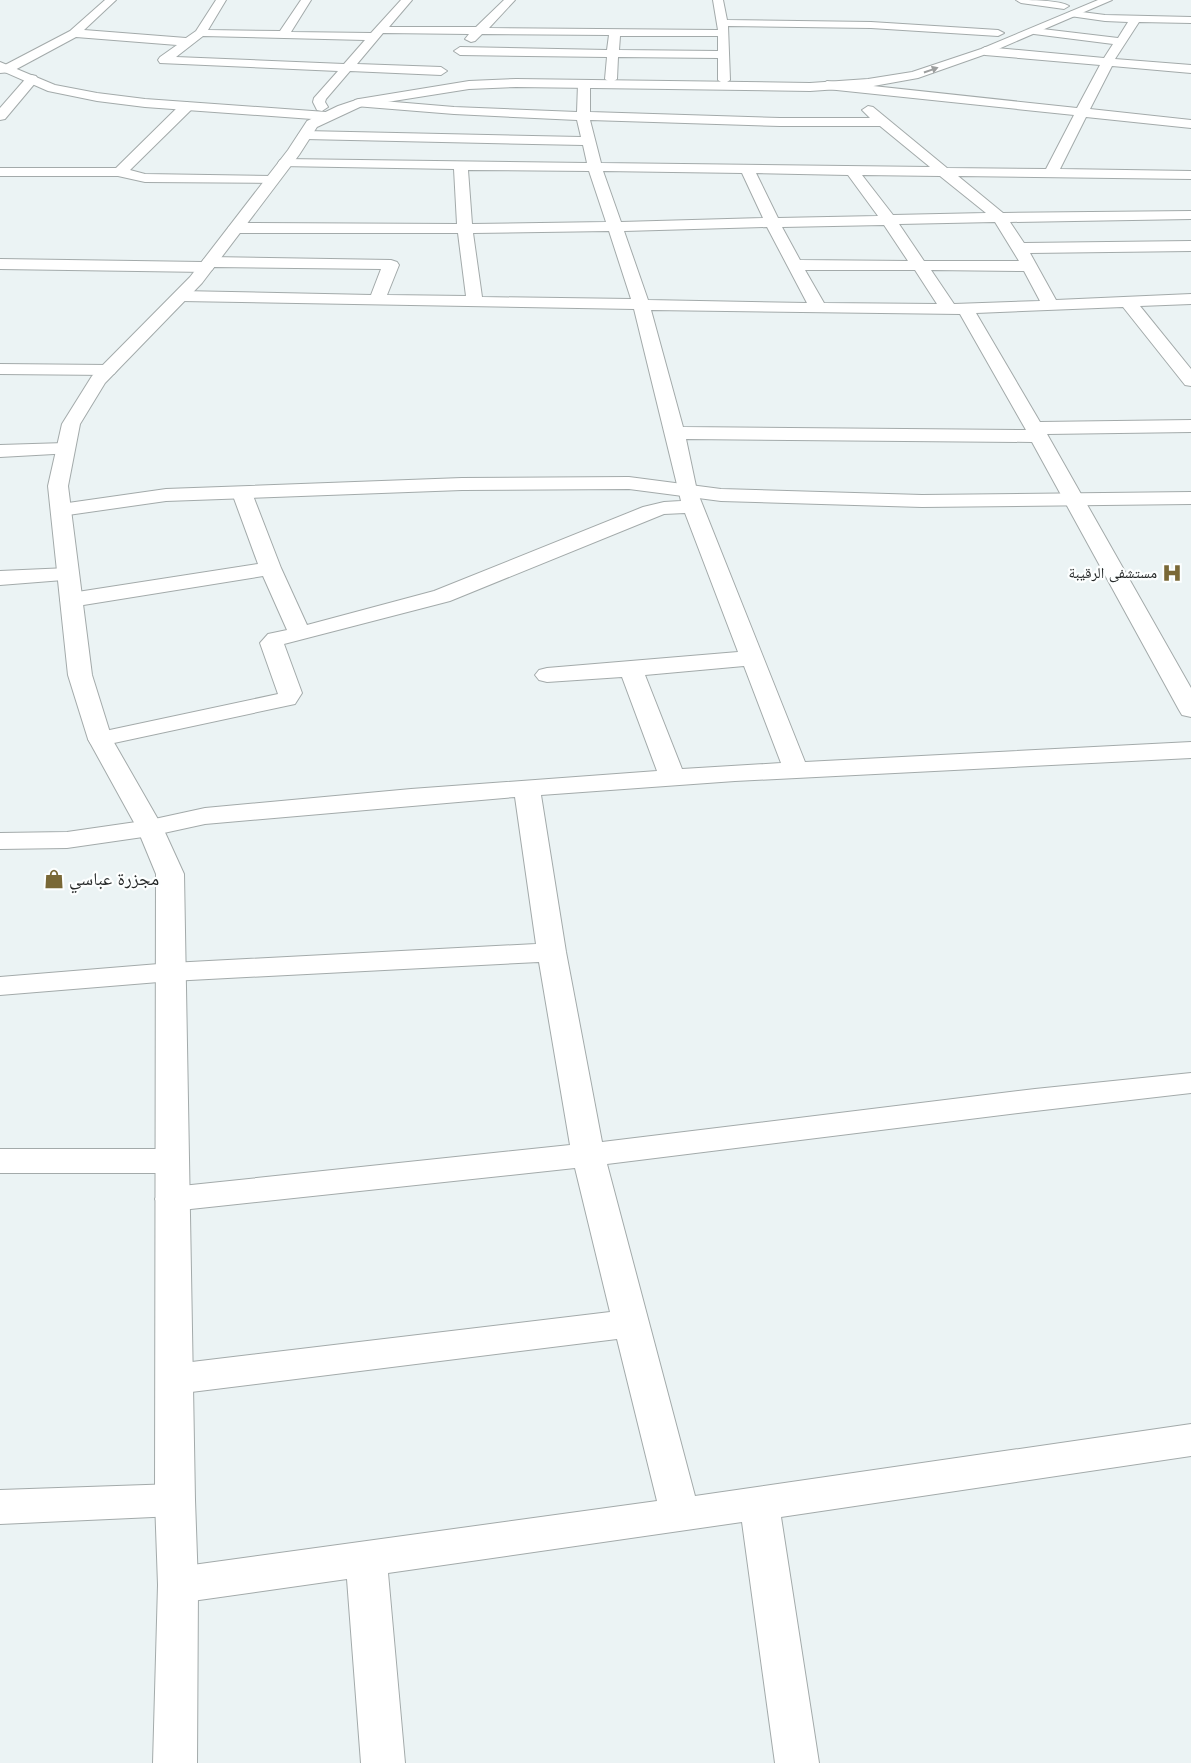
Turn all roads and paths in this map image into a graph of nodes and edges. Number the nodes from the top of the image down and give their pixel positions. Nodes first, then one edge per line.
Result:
1 (111, 0) edge
2 (221, 0) edge
3 (306, 0) edge
4 (407, 0) edge
5 (510, 0) edge
6 (718, 0) edge
7 (1021, 0) edge
8 (1078, 0) edge
9 (1107, 0) edge
10 (1069, 10) junction
11 (1136, 19) junction
12 (1191, 20) edge
13 (911, 27) junction
14 (1034, 30) junction
15 (478, 31) junction
16 (614, 32) junction
17 (726, 32) junction
18 (74, 33) junction
19 (200, 33) junction
20 (998, 33) junction
21 (378, 34) junction
22 (283, 35) junction
23 (877, 37) dead end
24 (188, 42) junction
25 (1121, 42) junction
26 (985, 50) junction
27 (614, 53) junction
28 (723, 55) junction
29 (451, 61) junction
30 (1108, 62) junction
31 (2, 68) edge
32 (346, 68) junction
33 (1191, 69) edge
34 (32, 79) junction
35 (611, 79) junction
36 (724, 80) junction
37 (584, 84) junction
38 (427, 85) junction
39 (827, 86) junction
40 (854, 88) junction
41 (359, 103) junction
42 (187, 106) junction
43 (1083, 113) junction
44 (0, 116) edge
45 (583, 116) junction
46 (315, 119) junction
47 (881, 122) junction
48 (1191, 124) edge
49 (589, 141) junction
50 (461, 166) junction
51 (595, 168) junction
52 (747, 169) junction
53 (852, 171) junction
54 (0, 172) edge
55 (120, 172) junction
56 (279, 172) junction
57 (944, 173) junction
58 (1050, 174) junction
59 (1191, 175) edge
60 (1191, 215) edge
61 (998, 216) junction
62 (888, 219) junction
63 (772, 222) junction
64 (614, 227) junction
65 (236, 228) junction
66 (465, 228) junction
67 (368, 229) junction
68 (1191, 246) edge
69 (1020, 248) junction
70 (352, 263) junction
71 (0, 264) edge
72 (208, 265) junction
73 (795, 265) junction
74 (920, 265) junction
75 (1030, 266) junction
76 (181, 296) junction
77 (1191, 299) edge
78 (377, 300) junction
79 (1127, 301) junction
80 (475, 302) junction
81 (641, 304) junction
82 (1051, 305) junction
83 (818, 308) junction
84 (957, 309) junction
85 (0, 369) edge
86 (108, 370) junction
87 (1189, 376) edge
88 (1191, 426) edge
89 (1036, 432) junction
90 (676, 434) junction
91 (66, 449) junction
92 (0, 452) edge
93 (242, 492) junction
94 (1191, 498) edge
95 (690, 499) junction
96 (1074, 499) junction
97 (61, 510) junction
98 (270, 568) junction
99 (0, 578) edge
100 (69, 587) junction
101 (300, 634) junction
102 (752, 658) junction
103 (631, 669) junction
104 (547, 675) dead end
105 (1191, 710) edge
106 (100, 739) junction
107 (1191, 750) edge
108 (796, 770) junction
109 (672, 777) junction
110 (527, 788) junction
111 (150, 828) junction
112 (0, 841) edge
113 (552, 952) junction
114 (171, 972) junction
115 (0, 986) edge
116 (1191, 1084) edge
117 (588, 1155) junction
118 (0, 1161) edge
119 (172, 1161) junction
120 (172, 1199) junction
121 (632, 1323) junction
122 (175, 1379) junction
123 (1191, 1440) edge
124 (175, 1500) junction
125 (760, 1502) junction
126 (0, 1507) edge
127 (680, 1515) junction
128 (366, 1559) junction
129 (178, 1585) junction
130 (175, 1763) edge
131 (383, 1763) edge
132 (798, 1763) edge

1 - 18 street
2 - 19 street
3 - 22 street
4 - 21 street
5 - 15 street
6 - 17 street
7 - 10 street
8 - 10 street
9 - 10 street
10 - 11 street
10 - 14 street
10 - 20 street
11 - 12 street
11 - 25 street
13 - 17 street
13 - 20 street
13 - 23 street
14 - 25 street
14 - 26 street
15 - 16 street
15 - 21 street
15 - 29 street
16 - 17 street
16 - 27 street
17 - 28 street
18 - 24 street
18 - 31 street
19 - 22 street
19 - 24 street
20 - 36 street
21 - 22 street
21 - 32 street
24 - 32 street
25 - 30 street
26 - 30 street
39 -> 26 street
27 - 28 street
27 - 29 street
27 - 35 street
28 - 36 street
29 - 32 street
29 - 38 street
30 - 33 street
30 - 43 street
31 - 34 street
32 - 46 street
34 - 42 street
34 - 44 street
35 - 36 street
35 - 38 street
37 - 39 street
37 - 41 street
37 - 45 street
38 - 46 street
39 - 40 street
40 - 43 street
40 - 47 street
41 - 45 street
41 - 46 street
42 - 46 street
42 - 55 street
43 - 48 street
43 - 58 street
45 - 47 street
45 - 49 street
46 - 49 street
46 - 56 street
47 - 57 street
49 - 51 street
50 - 51 street
50 - 56 street
50 - 66 street
51 - 52 street
51 - 64 street
52 - 53 street
52 - 63 street
53 - 57 street
53 - 62 street
54 - 55 street
55 - 56 street
56 - 65 street
57 - 58 street
57 - 61 street
58 - 59 street
60 - 61 street
61 - 62 street
61 - 69 street
62 - 63 street
62 - 74 street
63 - 64 street
63 - 73 street
64 - 66 street
64 - 81 street
65 - 67 street
65 - 72 street
66 - 67 street
66 - 80 street
67 - 70 street
68 - 69 street
69 - 75 street
70 - 72 street
70 - 78 street
71 - 72 street
72 - 76 street
73 - 74 street
73 - 83 street
74 - 75 street
74 - 84 street
75 - 82 street
76 - 78 street
76 - 86 street
77 - 79 street
78 - 80 street
79 - 82 street
79 - 87 street
80 - 81 street
81 - 83 street
81 - 90 street
82 - 84 street
83 - 84 street
84 - 89 street
85 - 86 street
86 - 91 street
88 - 89 street
89 - 90 street
89 - 96 street
90 - 95 street
91 - 92 street
91 - 97 street
93 - 95 street
93 - 97 street
93 - 98 street
94 - 96 street
95 - 96 street
95 - 101 street
95 - 102 street
96 - 105 street
97 - 100 street
98 - 100 street
98 - 101 street
99 - 100 street
100 - 106 street
101 - 106 street
102 - 103 street
102 - 108 street
103 - 104 street
103 - 109 street
106 - 111 street
107 - 108 street
108 - 109 street
109 - 110 street
110 - 111 street
110 - 113 street
111 - 112 street
111 - 114 street
113 - 114 street
113 - 117 street
114 - 115 street
114 - 119 street
116 - 117 street
117 - 120 street
117 - 121 street
118 - 119 street
119 - 120 street
120 - 122 street
121 - 122 street
121 - 127 street
122 - 124 street
123 - 125 street
124 - 126 street
124 - 129 street
125 - 127 street
125 - 132 street
127 - 128 street
128 - 129 street
128 - 131 street
129 - 130 street

